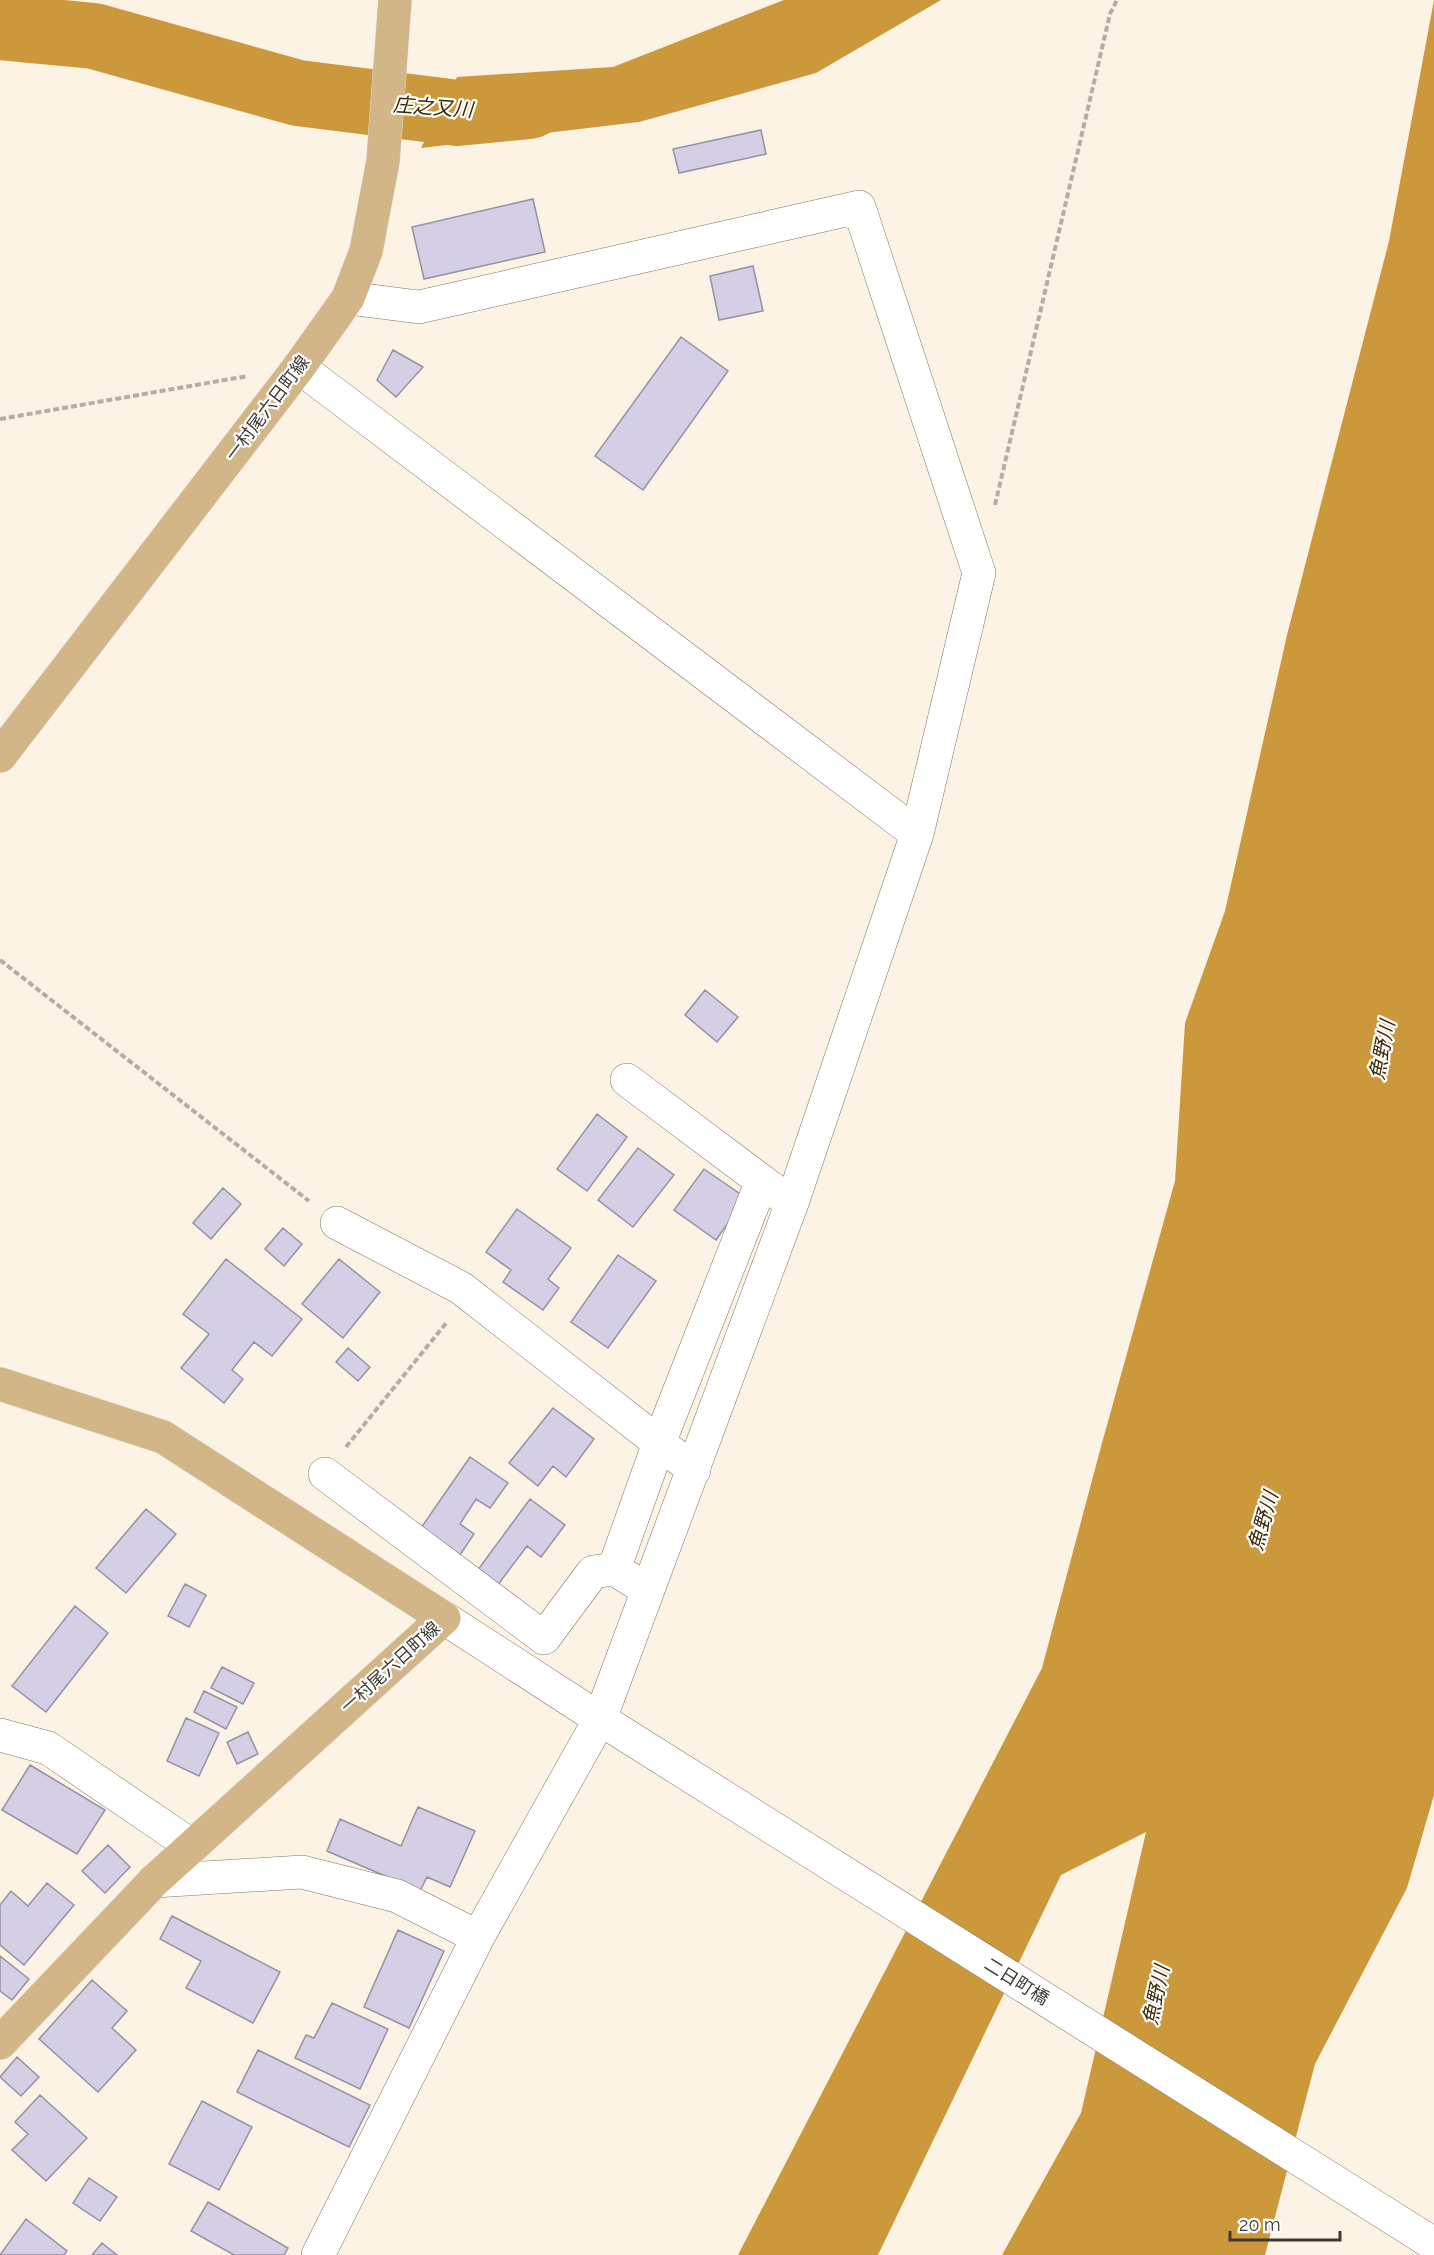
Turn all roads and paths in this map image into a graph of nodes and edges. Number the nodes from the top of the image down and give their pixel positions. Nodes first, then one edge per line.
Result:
1 (395, 0) edge
2 (1116, 0) edge
3 (348, 298) junction
4 (298, 367) junction
5 (0, 419) edge
6 (993, 515) dead end
7 (0, 756) edge
8 (917, 834) junction
9 (0, 960) edge
10 (627, 1080) dead end
11 (762, 1181) junction
12 (792, 1203) junction
13 (337, 1222) joint
14 (448, 1320) dead end
15 (0, 1384) edge
16 (659, 1443) junction
17 (694, 1470) junction
18 (325, 1474) joint
19 (614, 1569) junction
20 (648, 1590) junction
21 (444, 1618) junction
22 (600, 1719) junction
23 (0, 1735) edge
24 (192, 1846) junction
25 (154, 1881) junction
26 (478, 1937) junction
27 (0, 2043) edge
28 (1434, 2244) edge
29 (318, 2255) edge

1 - 3 main road, 一村尾六日町線
2 - 6 path
3 - 4 main road, 一村尾六日町線
3 - 8 street
4 - 5 path
4 - 7 main road, 一村尾六日町線
4 - 8 street
8 - 12 street
9 - 13 path
10 - 11 street
11 - 12 street
11 - 16 street
12 - 17 street
13 - 16 street
14 - 18 path
15 - 21 main road, 一村尾六日町線
16 - 17 street
16 - 19 street
17 - 20 street
18 - 19 street
19 - 20 street
20 - 22 street
21 - 22 street, 二日町橋
21 - 24 main road, 一村尾六日町線
22 - 26 street
22 - 28 street, 二日町橋
23 - 24 street
24 - 25 main road, 一村尾六日町線
25 - 26 street
25 - 27 main road, 一村尾六日町線
26 - 29 street

